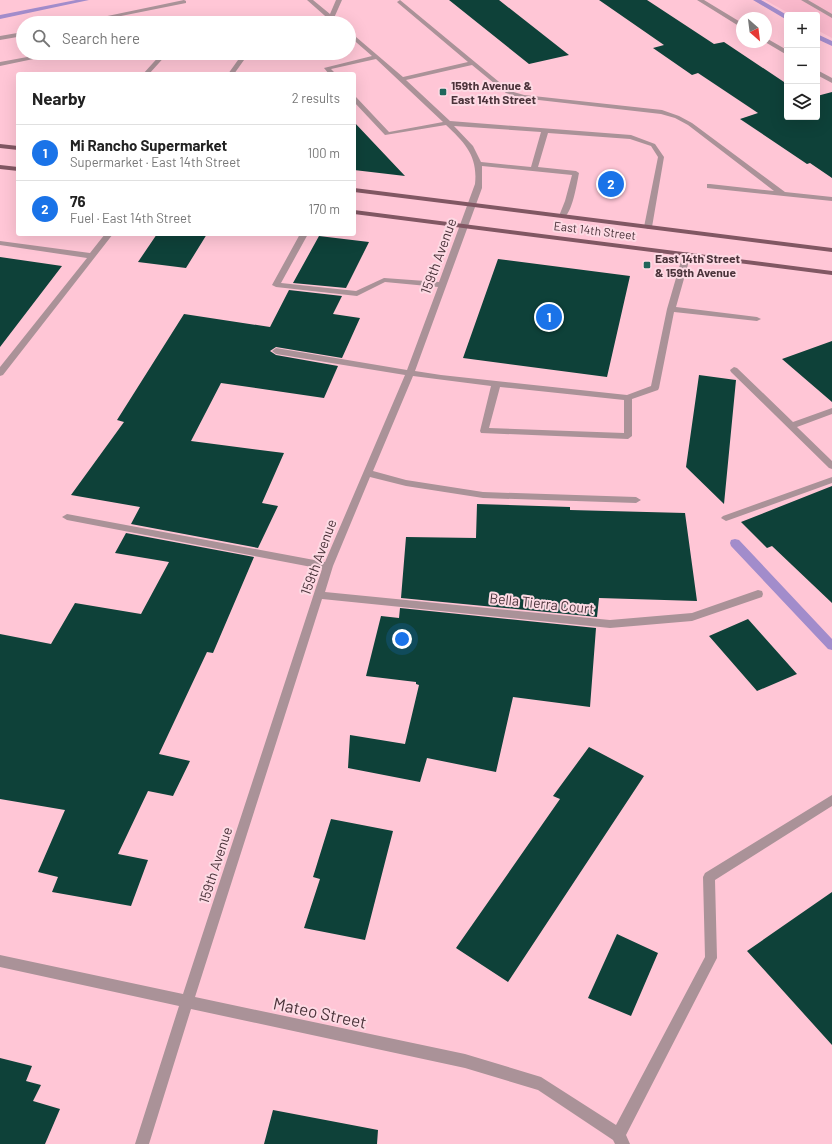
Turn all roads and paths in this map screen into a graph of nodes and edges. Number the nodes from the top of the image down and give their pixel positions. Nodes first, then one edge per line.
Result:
1 (310, 0) edge
2 (339, 0) edge
3 (700, 0) edge
4 (804, 0) edge
5 (184, 2) dead end
6 (400, 2) dead end
7 (113, 16) edge
8 (329, 16) edge
9 (332, 16) edge
10 (832, 16) edge
11 (736, 22) edge
12 (16, 35) edge
13 (0, 38) edge
14 (356, 39) edge
15 (772, 44) edge
16 (784, 51) edge
17 (377, 57) junction
18 (21, 60) edge
19 (159, 60) edge
20 (241, 60) edge
21 (473, 63) junction
22 (0, 64) edge
23 (148, 72) edge
24 (232, 72) edge
25 (331, 72) edge
26 (820, 74) edge
27 (401, 79) junction
28 (832, 81) edge
29 (356, 100) edge
30 (447, 122) junction
31 (544, 130) junction
32 (0, 146) edge
33 (16, 148) edge
34 (479, 164) junction
35 (0, 167) edge
36 (534, 168) junction
37 (16, 169) edge
38 (710, 186) dead end
39 (356, 190) edge
40 (782, 193) junction
41 (832, 199) edge
42 (473, 205) junction
43 (356, 212) edge
44 (563, 216) junction
45 (465, 226) junction
46 (648, 227) junction
47 (107, 236) edge
48 (303, 236) edge
49 (0, 243) edge
50 (832, 250) edge
51 (687, 254) junction
52 (92, 256) junction
53 (832, 273) edge
54 (443, 285) junction
55 (671, 309) junction
56 (757, 319) dead end
57 (276, 350) dead end
58 (734, 370) dead end
59 (410, 373) junction
60 (0, 374) edge
61 (496, 384) junction
62 (628, 398) junction
63 (832, 411) edge
64 (791, 426) junction
65 (832, 466) edge
66 (367, 473) junction
67 (832, 480) edge
68 (636, 500) dead end
69 (67, 517) dead end
70 (726, 518) dead end
71 (328, 566) junction
72 (758, 594) dead end
73 (319, 595) junction
74 (832, 800) edge
75 (0, 961) edge
76 (187, 1001) junction
77 (621, 1140) edge
78 (142, 1144) edge

1 - 8 street
2 - 9 street
3 - 11 street
4 - 10 street
5 - 7 street
6 - 21 street
12 - 13 street
14 - 17 street, 159th Avenue
15 - 16 street
17 - 25 street
17 - 27 street, 159th Avenue
18 - 22 street
19 - 23 street
20 - 24 street
21 - 27 street
21 - 40 street
26 - 28 street
27 - 30 street, 159th Avenue
29 - 30 street
30 - 31 street
30 - 34 street, 159th Avenue
31 - 36 street
31 - 46 street
32 - 33 main road
34 - 36 street
34 - 42 street, 159th Avenue
35 - 37 main road
36 - 44 street
38 - 40 street
39 - 42 main road, East 14th Street
40 - 41 street
42 - 44 main road, East 14th Street
42 - 45 street, 159th Avenue
43 - 45 main road, East 14th Street
44 - 46 main road, East 14th Street
45 - 51 main road, East 14th Street
45 - 54 street, 159th Avenue
46 - 50 main road, East 14th Street
47 - 52 street
48 - 54 street
49 - 52 street
51 - 53 main road, East 14th Street
51 - 55 street
52 - 60 street
54 - 59 street, 159th Avenue
55 - 56 street
55 - 62 street
57 - 59 street
58 - 64 street
59 - 61 street
59 - 66 street, 159th Avenue
61 - 62 street
61 - 62 street
63 - 64 street
64 - 65 street
66 - 68 street
66 - 71 street, 159th Avenue
67 - 70 street
69 - 71 street
71 - 73 street, 159th Avenue
72 - 73 street, Bella Tierra Court
73 - 76 street, 159th Avenue
74 - 77 street
75 - 76 street, Mateo Street
76 - 77 street, Mateo Street
76 - 78 street, 159th Avenue

